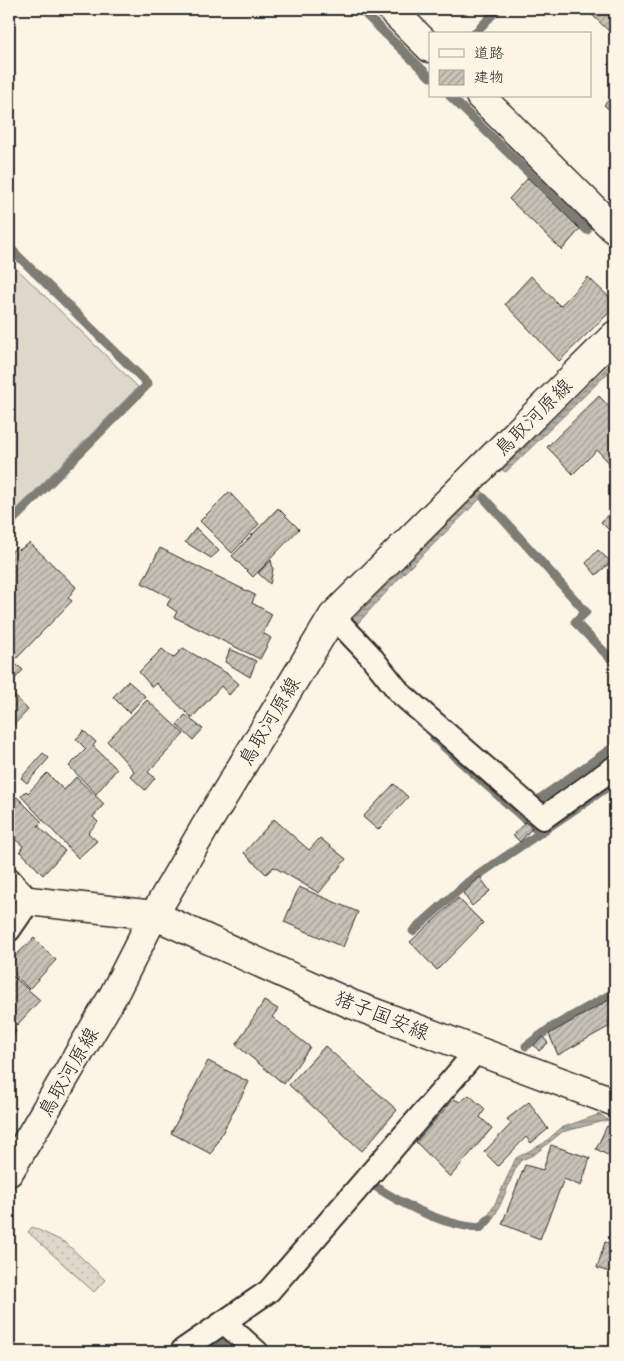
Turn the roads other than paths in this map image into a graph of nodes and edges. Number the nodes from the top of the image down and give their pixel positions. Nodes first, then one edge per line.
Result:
1 (390, 9) edge
2 (429, 47) edge
3 (482, 98) edge
4 (615, 230) edge
5 (615, 334) edge
6 (333, 616) junction
7 (615, 767) edge
8 (9, 879) edge
9 (29, 901) junction
10 (154, 916) junction
11 (9, 930) edge
12 (476, 1052) junction
13 (615, 1102) edge
14 (9, 1172) edge
15 (224, 1322) junction
16 (183, 1350) dead end
17 (258, 1352) edge

1 - 2 main road
3 - 4 main road
5 - 6 main road, 鳥取河原線
6 - 7 street
6 - 10 main road, 鳥取河原線
8 - 9 street
9 - 10 main road, 猪子国安線
9 - 11 street
10 - 12 main road, 猪子国安線
10 - 14 main road, 鳥取河原線
12 - 13 main road, 猪子国安線
12 - 15 street
15 - 16 street
15 - 17 street

